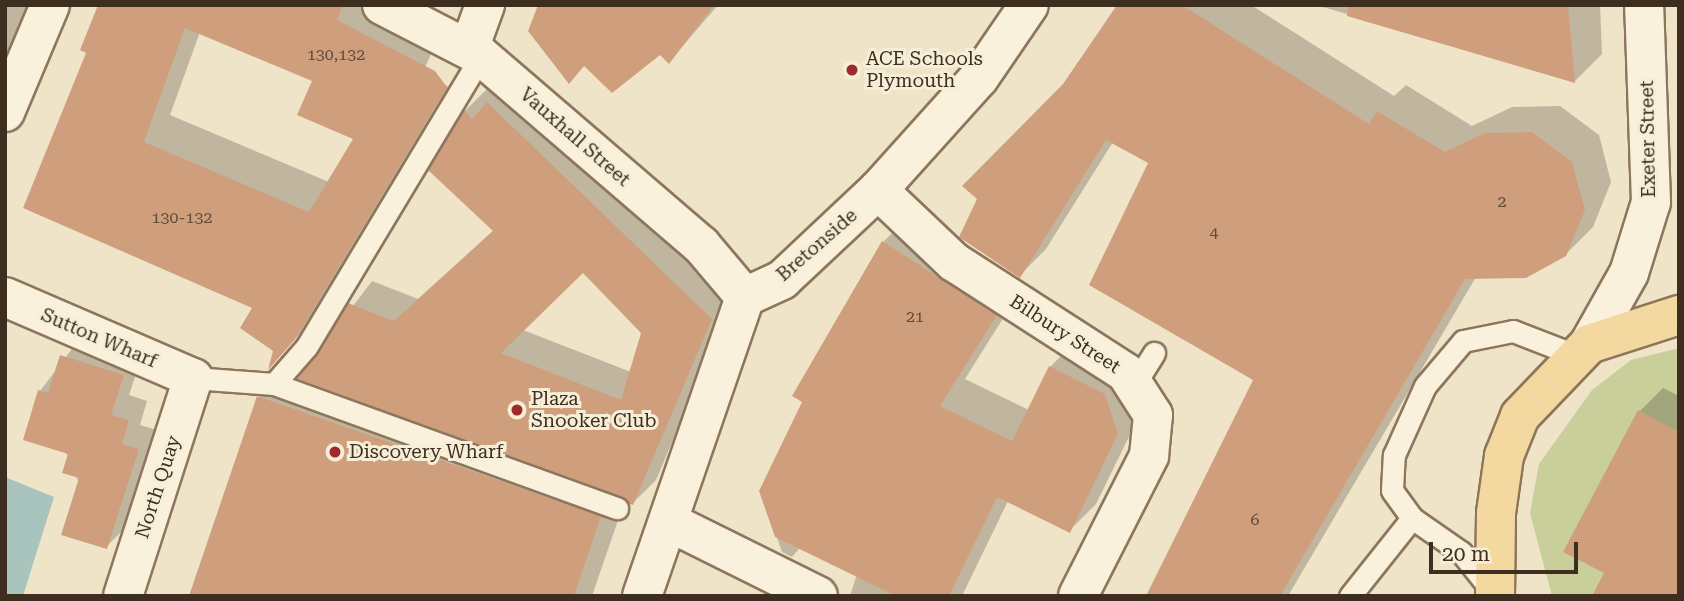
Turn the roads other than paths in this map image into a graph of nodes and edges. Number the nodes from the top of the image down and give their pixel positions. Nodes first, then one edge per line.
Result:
1 (50, 5) edge
2 (382, 5) edge
3 (485, 5) edge
4 (1029, 5) edge
5 (1644, 5) edge
6 (475, 52) junction
7 (5, 112) edge
8 (878, 190) junction
9 (5, 297) edge
10 (745, 298) junction
11 (1679, 315) edge
12 (1582, 349) junction
13 (1154, 353) dead end
14 (192, 378) junction
15 (274, 383) junction
16 (1134, 385) junction
17 (617, 508) dead end
18 (1412, 518) junction
19 (671, 523) junction
20 (1495, 595) edge
21 (122, 596) edge
22 (642, 596) edge
23 (818, 596) edge
24 (1078, 596) edge
25 (1350, 596) edge

1 - 7 street
2 - 6 street, Vauxhall Street
3 - 6 street
4 - 8 street, Bretonside
5 - 12 street, Exeter Street
6 - 10 street, Vauxhall Street
6 - 15 lane
8 - 10 street, Bretonside
8 - 16 street, Bilbury Street
9 - 14 street, Sutton Wharf
10 - 19 street
11 - 12 main road
12 - 18 lane
12 - 20 main road
13 - 16 lane
14 - 15 lane
14 - 21 street, North Quay
15 - 17 lane
16 - 24 street, Bilbury Street
18 - 20 lane
18 - 25 lane
19 - 22 street
19 - 23 street

